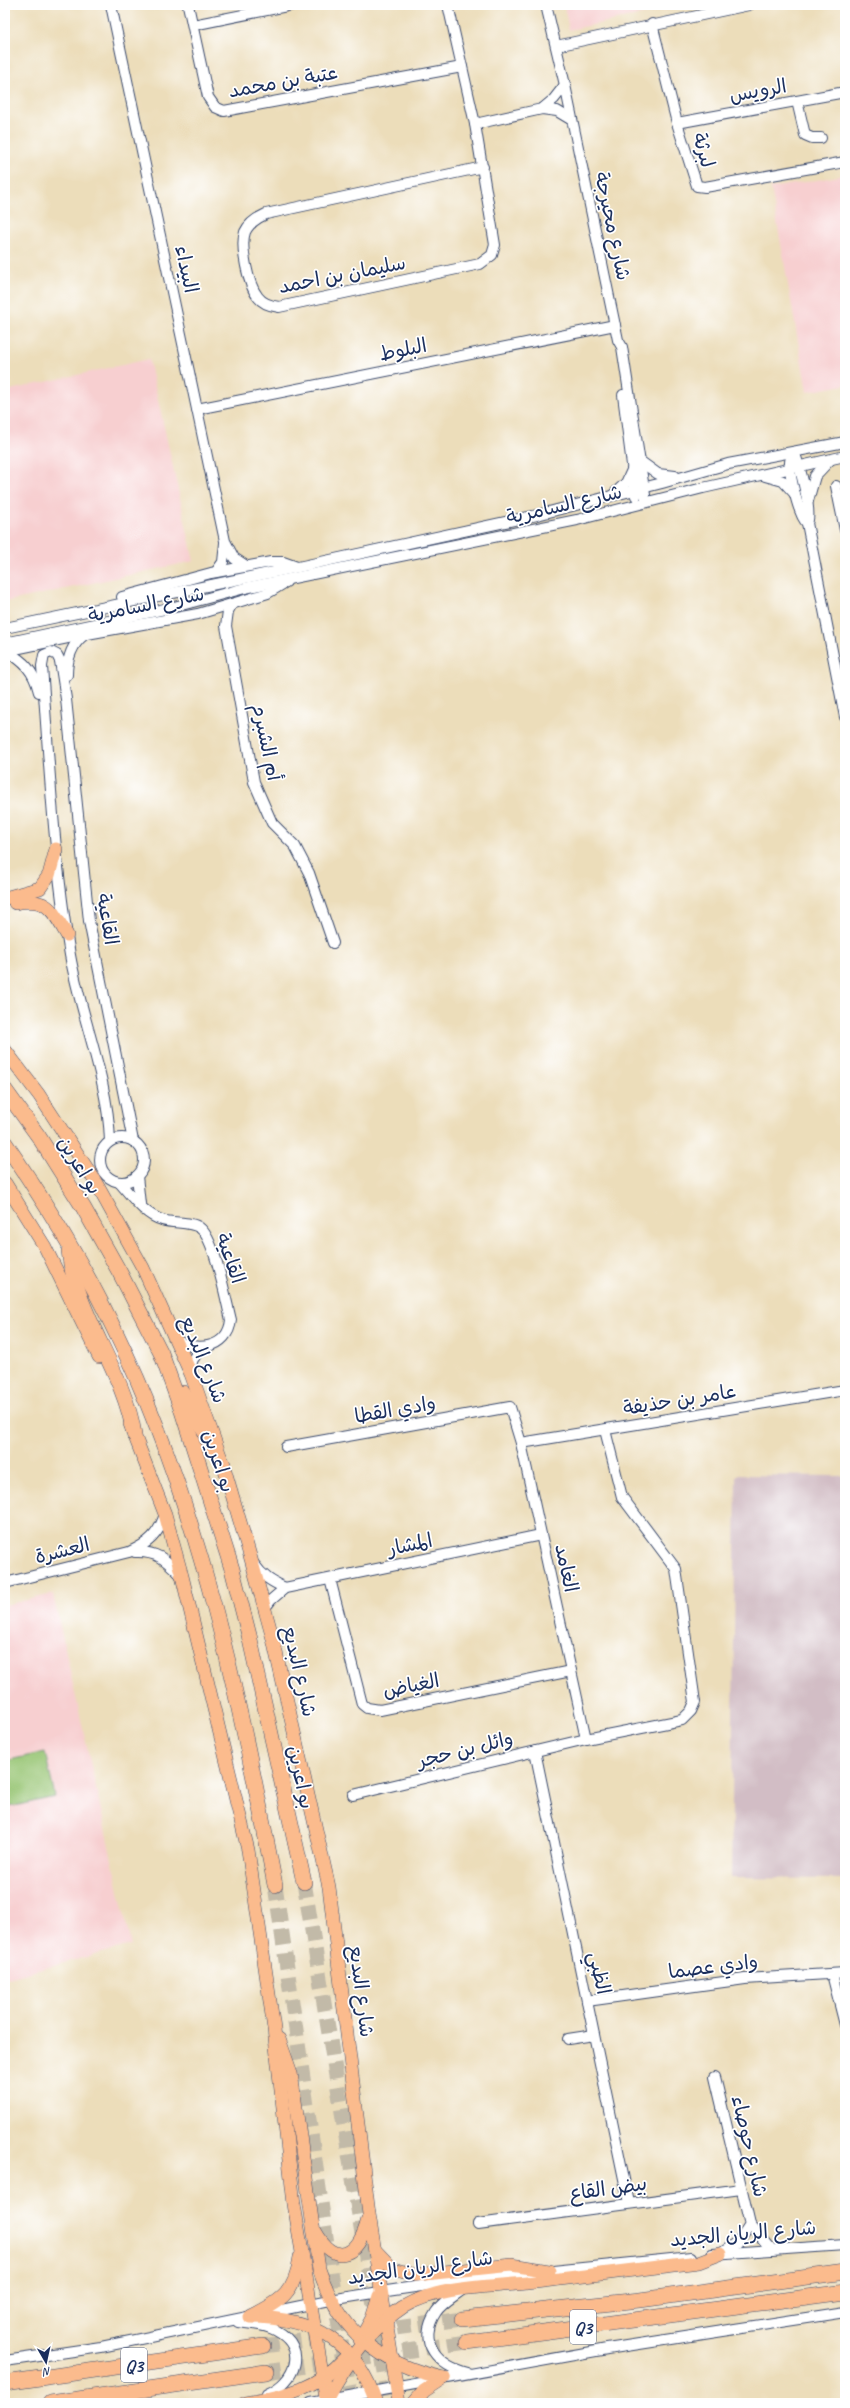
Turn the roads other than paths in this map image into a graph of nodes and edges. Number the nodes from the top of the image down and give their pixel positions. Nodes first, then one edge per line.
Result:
1 (111, 5) edge
2 (188, 5) edge
3 (292, 5) edge
4 (448, 5) edge
5 (546, 5) edge
6 (749, 5) edge
7 (652, 24) junction
8 (193, 25) junction
9 (556, 46) junction
10 (462, 67) junction
11 (565, 85) junction
12 (845, 92) edge
13 (797, 101) junction
14 (542, 109) junction
15 (572, 120) junction
16 (677, 123) junction
17 (476, 124) junction
18 (821, 138) dead end
19 (845, 162) edge
20 (483, 167) junction
21 (615, 325) junction
22 (618, 340) junction
23 (197, 409) junction
24 (845, 442) edge
25 (794, 452) junction
26 (845, 456) edge
27 (830, 460) junction
28 (640, 462) junction
29 (795, 468) junction
30 (632, 470) junction
31 (700, 470) junction
32 (759, 475) junction
33 (836, 486) dead end
34 (640, 489) junction
35 (795, 495) junction
36 (609, 497) junction
37 (642, 504) junction
38 (807, 505) junction
39 (807, 523) junction
40 (845, 530) edge
41 (225, 541) junction
42 (407, 543) junction
43 (410, 556) junction
44 (246, 566) junction
45 (298, 567) junction
46 (216, 572) junction
47 (289, 580) junction
48 (232, 604) junction
49 (88, 610) junction
50 (208, 612) junction
51 (226, 626) junction
52 (5, 628) edge
53 (87, 634) junction
54 (5, 648) edge
55 (66, 699) junction
56 (45, 717) junction
57 (845, 717) edge
58 (56, 849) junction
59 (5, 898) edge
60 (5, 905) edge
61 (67, 935) junction
62 (333, 943) dead end
63 (5, 1050) edge
64 (5, 1090) edge
65 (110, 1141) junction
66 (133, 1141) junction
67 (5, 1143) edge
68 (137, 1176) junction
69 (119, 1182) junction
70 (5, 1183) edge
71 (140, 1204) junction
72 (68, 1242) junction
73 (175, 1339) junction
74 (200, 1348) junction
75 (161, 1353) junction
76 (190, 1374) junction
77 (845, 1390) edge
78 (510, 1407) joint
79 (605, 1430) junction
80 (134, 1434) junction
81 (521, 1443) junction
82 (286, 1448) dead end
83 (223, 1464) junction
84 (165, 1514) junction
85 (541, 1535) junction
86 (128, 1552) junction
87 (251, 1559) junction
88 (182, 1576) junction
89 (330, 1579) junction
90 (5, 1583) edge
91 (285, 1588) junction
92 (264, 1609) junction
93 (571, 1671) junction
94 (586, 1739) junction
95 (535, 1751) junction
96 (353, 1795) dead end
97 (304, 1882) tunnel mouth
98 (275, 1885) tunnel mouth
99 (845, 1973) edge
100 (832, 1974) junction
101 (587, 2001) junction
102 (845, 2025) edge
103 (274, 2029) junction
104 (594, 2035) junction
105 (568, 2039) dead end
106 (715, 2077) dead end
107 (742, 2189) junction
108 (629, 2204) junction
109 (369, 2214) junction
110 (478, 2224) dead end
111 (750, 2224) junction
112 (313, 2228) junction
113 (302, 2245) junction
114 (845, 2245) edge
115 (375, 2249) junction
116 (772, 2250) junction
117 (720, 2254) junction
118 (549, 2271) junction
119 (845, 2272) edge
120 (462, 2290) junction
121 (380, 2292) junction
122 (845, 2292) edge
123 (330, 2300) junction
124 (310, 2304) junction
125 (845, 2312) edge
126 (250, 2317) junction
127 (462, 2319) tunnel mouth
128 (230, 2321) junction
129 (385, 2321) junction
130 (315, 2328) junction
131 (363, 2341) junction
132 (467, 2342) tunnel mouth
133 (263, 2346) tunnel mouth
134 (352, 2355) junction
135 (391, 2359) junction
136 (5, 2361) edge
137 (266, 2372) tunnel mouth
138 (475, 2374) junction
139 (323, 2378) junction
140 (444, 2378) junction
141 (5, 2384) edge
142 (396, 2387) junction
143 (375, 2397) edge
144 (327, 2402) edge
145 (50, 2403) edge
146 (246, 2403) edge
147 (311, 2403) edge
148 (399, 2403) edge
149 (414, 2403) edge

1 - 23 street, البيداء
2 - 8 street, عتبة بن محمد
3 - 8 street
4 - 10 street, سليمان بن احمد
5 - 9 street, شارع محيرجة
6 - 7 street
7 - 9 street
7 - 16 street, لبرثة
8 - 10 street, عتبة بن محمد
9 - 11 street, شارع محيرجة
10 - 17 street, سليمان بن احمد
11 - 14 street
11 - 15 street, شارع محيرجة
12 - 13 street, الرويس
13 - 16 street, الرويس
13 - 18 street
14 - 15 street
14 - 17 street
15 - 21 street, شارع محيرجة
16 - 19 street, لبرثة
17 - 20 street, سليمان بن احمد
20 - 20 street, سليمان بن احمد
21 - 22 street, شارع محيرجة
21 - 23 street, البلوط
22 - 28 street, شارع محيرجة
22 - 30 street, شارع محيرجة
23 - 41 street, البيداء
24 - 25 street, شارع السامرية
25 - 29 street
25 - 31 street, شارع السامرية
26 - 27 street, شارع السامرية
27 - 29 street, شارع السامرية
27 - 38 street
28 - 31 street
28 - 34 street, شارع محيرجة
29 - 32 street, شارع السامرية
29 - 35 street
29 - 38 street
30 - 34 street, شارع محيرجة
30 - 36 street
31 - 34 street, شارع السامرية
32 - 35 street
32 - 37 street, شارع السامرية
33 - 40 street
34 - 36 street, شارع السامرية
34 - 37 street, شارع محيرجة
35 - 39 street
36 - 42 street, شارع السامرية
37 - 43 street, شارع السامرية
38 - 39 street
39 - 57 street
41 - 44 street, البيداء
41 - 46 street, البيداء
42 - 43 street
42 - 45 street, شارع السامرية
43 - 47 street, شارع السامرية
44 - 45 street, شارع السامرية
44 - 46 street, شارع السامرية
45 - 49 street, شارع السامرية
46 - 49 street, شارع السامرية
47 - 48 street, شارع السامرية
47 - 54 street, شارع السامرية
48 - 50 street, شارع السامرية
48 - 51 street, أم الشبرم
49 - 52 street, شارع السامرية
50 - 51 street
50 - 53 street, شارع السامرية
51 - 62 street, أم الشبرم
53 - 54 street, شارع السامرية
53 - 55 street, القاعية
54 - 56 street, القاعية
55 - 56 street, القاعية
55 - 66 street, القاعية
56 - 58 street, القاعية
58 - 59 main road
58 - 61 street, القاعية
60 - 61 main road
61 - 65 street, القاعية
63 - 73 main road, شارع البديع
64 - 75 highway, بو اعرين
65 - 66 street
65 - 69 street
66 - 68 street
67 - 72 highway
68 - 69 street
68 - 71 street
69 - 71 street, القاعية
70 - 80 main road
71 - 74 street, القاعية
72 - 80 highway
72 - 98 highway
73 - 74 street
73 - 76 main road, شارع البديع
74 - 76 street
75 - 83 highway
75 - 97 highway, بو اعرين
76 - 83 main road, شارع البديع
77 - 79 street, عامر بن حذيفة
78 - 81 street, الغامد
78 - 82 street, وادي القطا
79 - 81 street, عامر بن حذيفة
79 - 94 street, وائل بن حجر
80 - 84 main road
81 - 85 street, الغامد
83 - 87 main road, شارع البديع
84 - 86 street, العشرة
84 - 88 main road
85 - 89 street, المشار
85 - 93 street, الغامد
86 - 88 street, العشرة
86 - 90 street, العشرة
87 - 91 street
87 - 92 main road, شارع البديع
88 - 103 main road
89 - 91 street, المشار
89 - 93 street, الغياض
91 - 92 street
92 - 109 main road, شارع البديع
93 - 94 street, الغامد
94 - 95 street, وائل بن حجر
95 - 96 street, وائل بن حجر
95 - 101 street, الظبي
99 - 100 street, وادي عصما
100 - 101 street, وادي عصما
100 - 102 street
101 - 104 street, الظبي
103 - 112 main road
103 - 113 main road
104 - 105 street
104 - 108 street, الظبي
106 - 107 street, شارع حوصاء
107 - 108 street, بيض القاع
107 - 111 street, شارع حوصاء
108 - 110 street, بيض القاع
109 - 112 main road
109 - 115 main road, شارع البديع
111 - 116 street, شارع حوصاء
111 - 117 street, شارع حوصاء
112 - 123 main road
113 - 124 main road
113 - 126 main road
114 - 116 street, شارع الريان الجديد
115 - 118 main road
115 - 121 main road, شارع البديع
116 - 117 street, شارع الريان الجديد
117 - 118 street, شارع الريان الجديد
117 - 120 main road
118 - 121 street, شارع الريان الجديد
119 - 127 highway, Q3
120 - 129 main road
120 - 138 street
121 - 123 street, شارع الريان الجديد
121 - 129 main road, شارع البديع
121 - 131 main road
122 - 132 highway, Q3
123 - 124 street, شارع الريان الجديد
123 - 131 main road
124 - 126 street, شارع الريان الجديد
124 - 130 main road
125 - 138 street
126 - 128 street, شارع الريان الجديد
126 - 130 main road
128 - 136 street, شارع الريان الجديد
128 - 146 street
129 - 131 main road
129 - 135 main road, شارع البديع
130 - 134 main road
130 - 139 main road
131 - 134 main road
131 - 135 main road
133 - 141 highway, Q3
134 - 139 main road
134 - 143 main road
134 - 144 main road
135 - 140 main road
135 - 142 main road, شارع البديع
137 - 145 highway, Q3
138 - 140 street
139 - 144 main road
139 - 146 main road
140 - 142 street
140 - 149 main road
142 - 143 street
142 - 148 main road, شارع البديع
143 - 144 street
144 - 147 street

